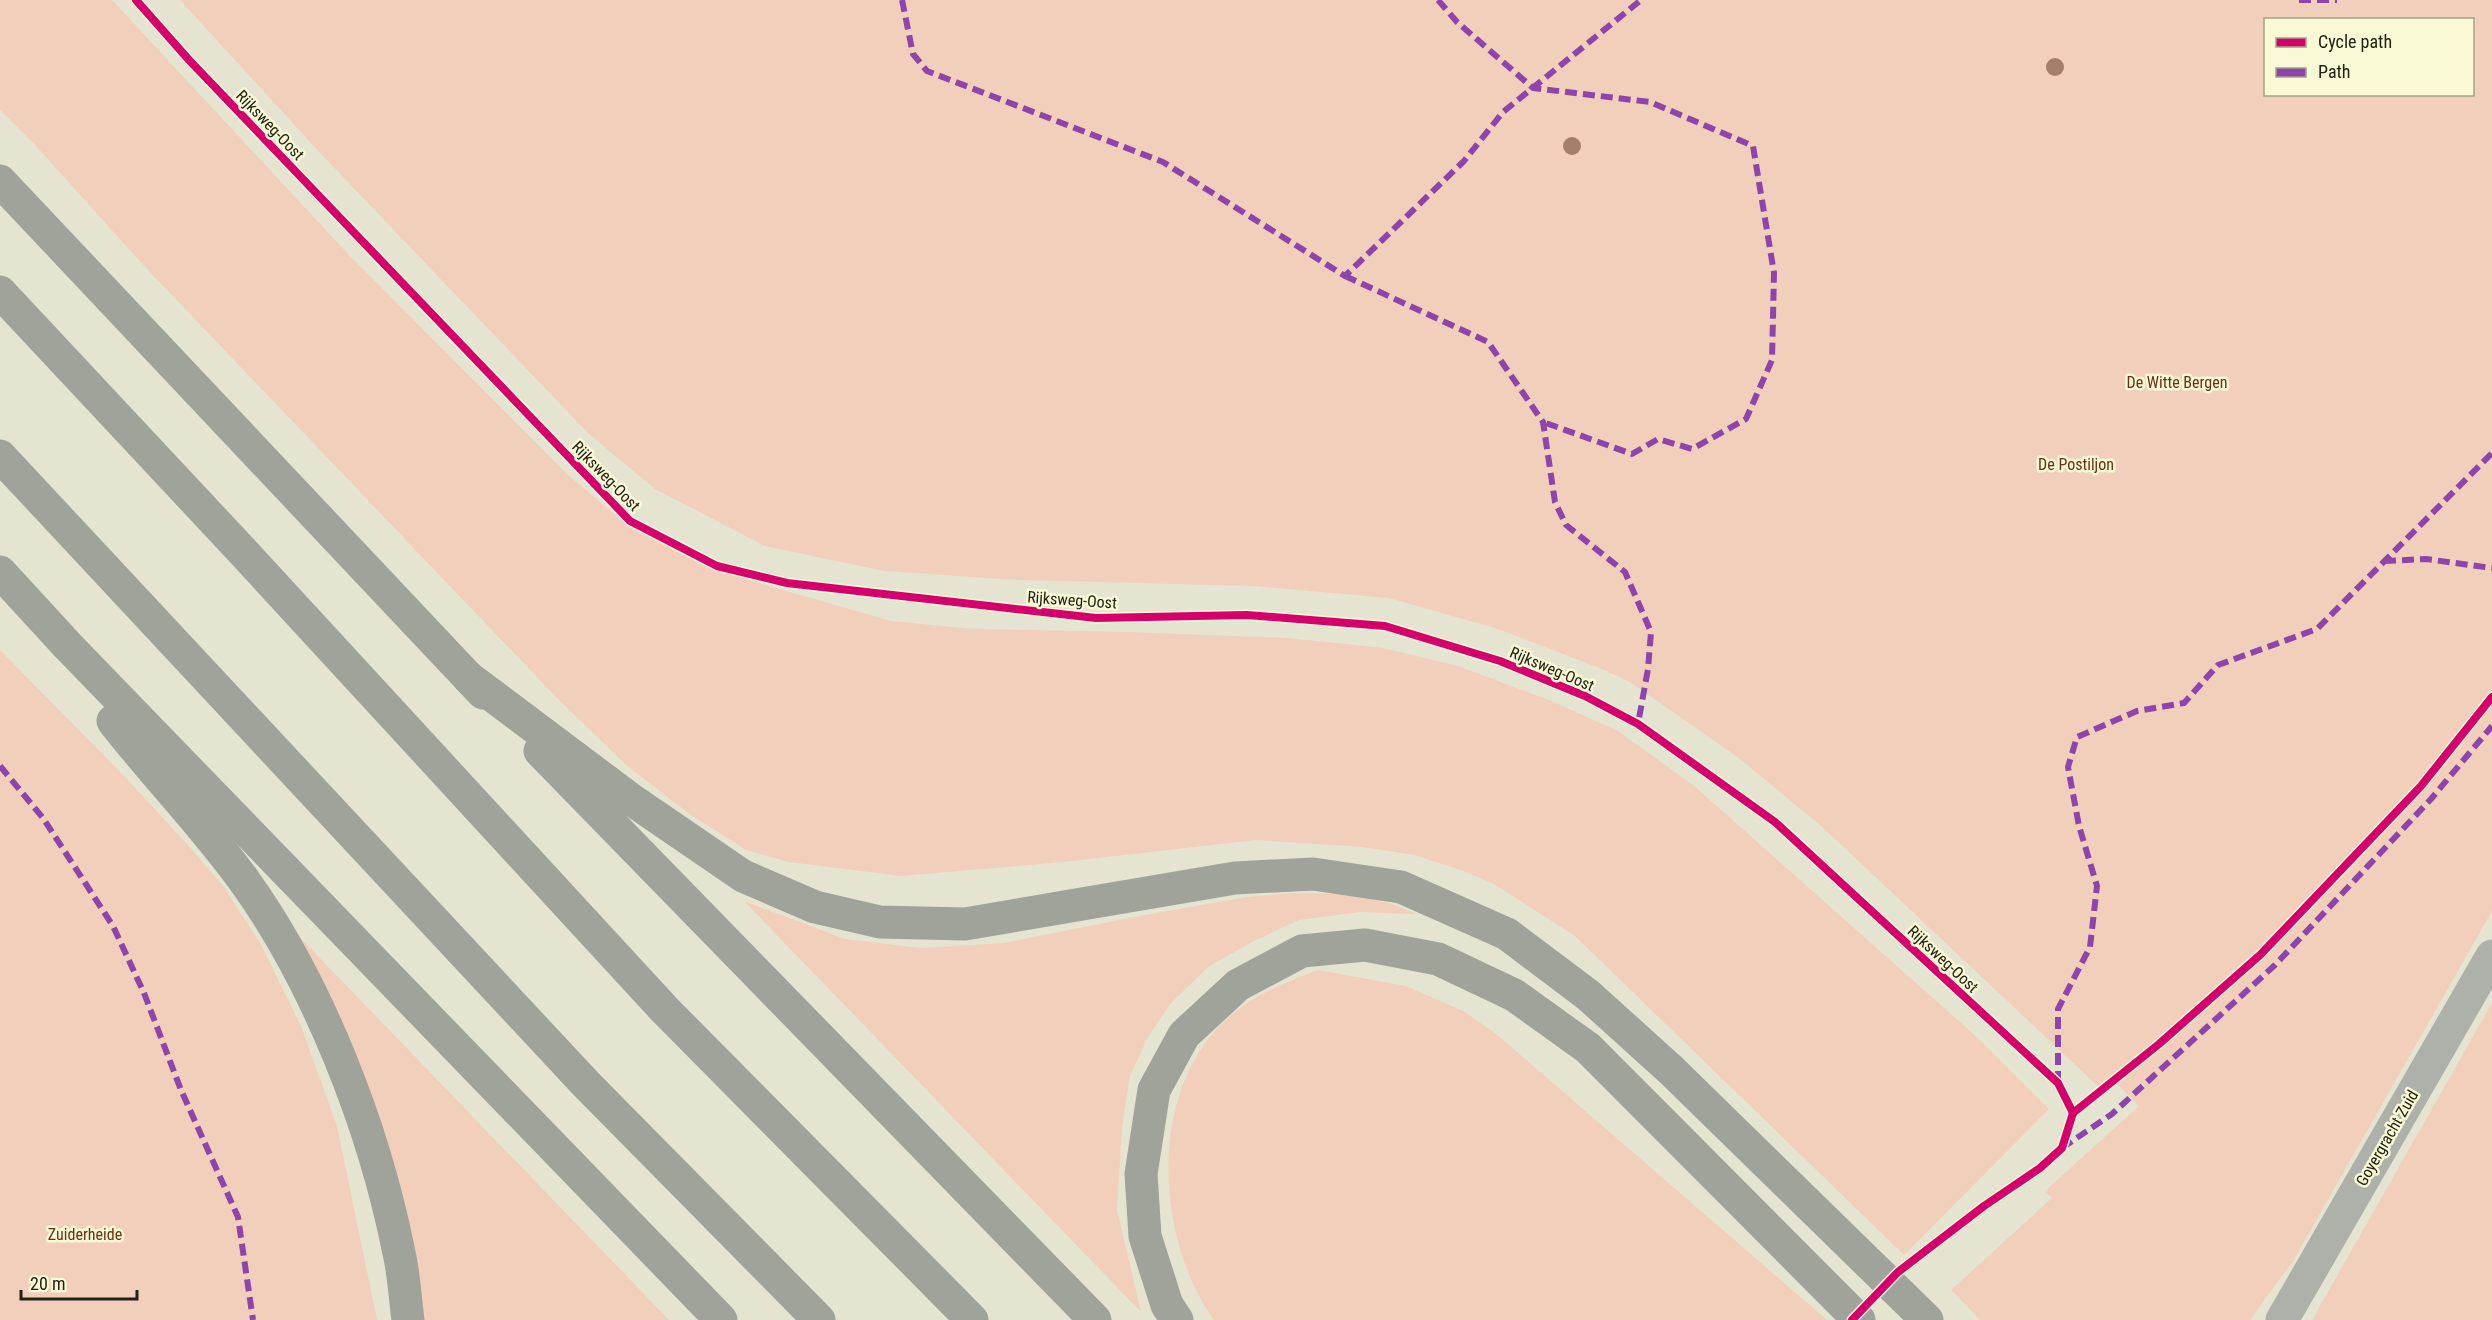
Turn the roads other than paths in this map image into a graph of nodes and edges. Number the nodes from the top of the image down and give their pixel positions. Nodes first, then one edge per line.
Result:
1 (0, 182) edge
2 (0, 292) edge
3 (0, 456) edge
4 (0, 572) edge
5 (67, 645) junction
6 (469, 678) junction
7 (2492, 956) edge
8 (408, 1320) edge
9 (721, 1320) edge
10 (819, 1320) edge
11 (972, 1320) edge
12 (1095, 1320) edge
13 (1177, 1320) edge
14 (1859, 1320) edge
15 (1927, 1320) edge
16 (2282, 1320) edge

1 - 6 highway
2 - 11 highway
3 - 10 highway
4 - 5 highway
5 - 8 highway
5 - 9 highway
6 - 12 highway
6 - 15 highway
7 - 16 street, Goyergracht Zuid
13 - 14 highway

